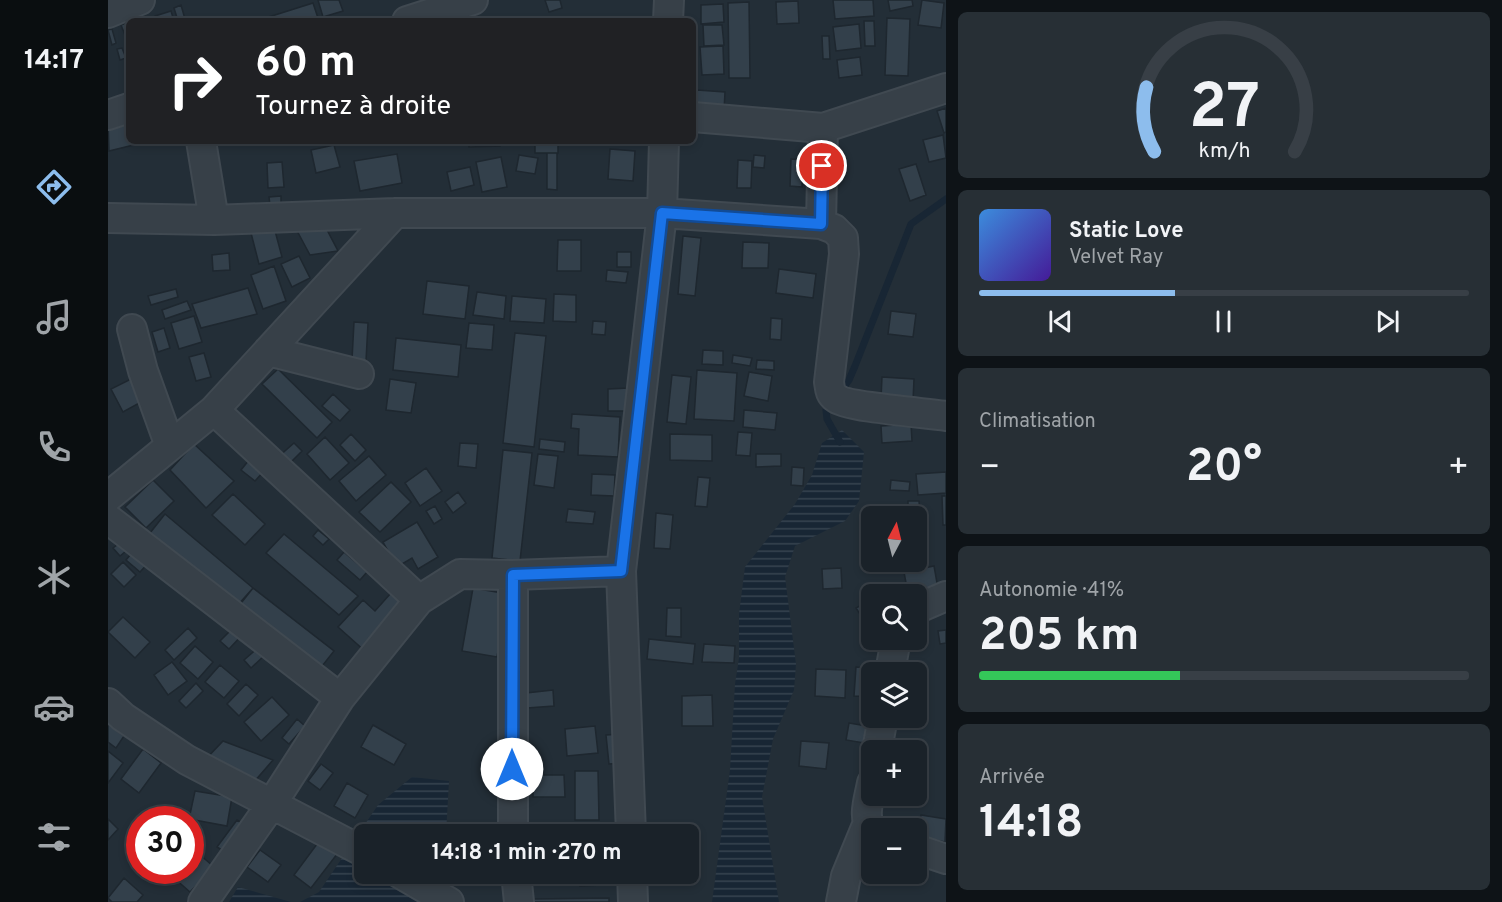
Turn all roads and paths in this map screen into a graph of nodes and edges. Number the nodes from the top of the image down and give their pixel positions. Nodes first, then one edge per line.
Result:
1 (140, 0) edge
2 (473, 0) edge
3 (669, 0) edge
4 (108, 13) edge
5 (416, 18) edge
6 (668, 18) edge
7 (945, 88) edge
8 (126, 109) edge
9 (108, 115) edge
10 (696, 117) edge
11 (823, 128) junction
12 (201, 144) edge
13 (664, 144) edge
14 (395, 213) junction
15 (662, 213) junction
16 (108, 218) edge
17 (214, 220) junction
18 (821, 224) junction
19 (132, 329) dead end
20 (268, 351) junction
21 (359, 374) dead end
22 (214, 410) junction
23 (945, 416) edge
24 (170, 446) junction
25 (108, 497) edge
26 (108, 519) edge
27 (621, 571) junction
28 (513, 575) junction
29 (945, 596) edge
30 (419, 600) junction
31 (927, 604) edge
32 (340, 698) junction
33 (108, 703) edge
34 (271, 805) junction
35 (513, 824) edge
36 (631, 824) edge
37 (861, 845) edge
38 (354, 847) edge
39 (927, 853) edge
40 (945, 859) edge
41 (418, 884) edge
42 (517, 884) edge
43 (632, 884) edge
44 (203, 902) edge
45 (449, 902) edge
46 (519, 902) edge
47 (633, 902) edge
48 (841, 902) edge

1 - 4 street
2 - 5 street
3 - 6 street
7 - 11 street
8 - 9 street
10 - 11 street
11 - 18 street
12 - 17 street
13 - 15 street
14 - 15 street
14 - 17 street
14 - 20 street
15 - 18 street
15 - 27 street
16 - 17 street
18 - 23 street
19 - 24 street
20 - 21 street
20 - 22 street
22 - 24 street
22 - 30 street
24 - 25 street
26 - 32 street
27 - 28 street
27 - 36 street
28 - 30 street
28 - 35 street
29 - 31 street
30 - 32 street
32 - 34 street
33 - 34 street
34 - 38 street
34 - 44 street
37 - 48 street
39 - 40 street
41 - 45 street
42 - 46 street
43 - 47 street

